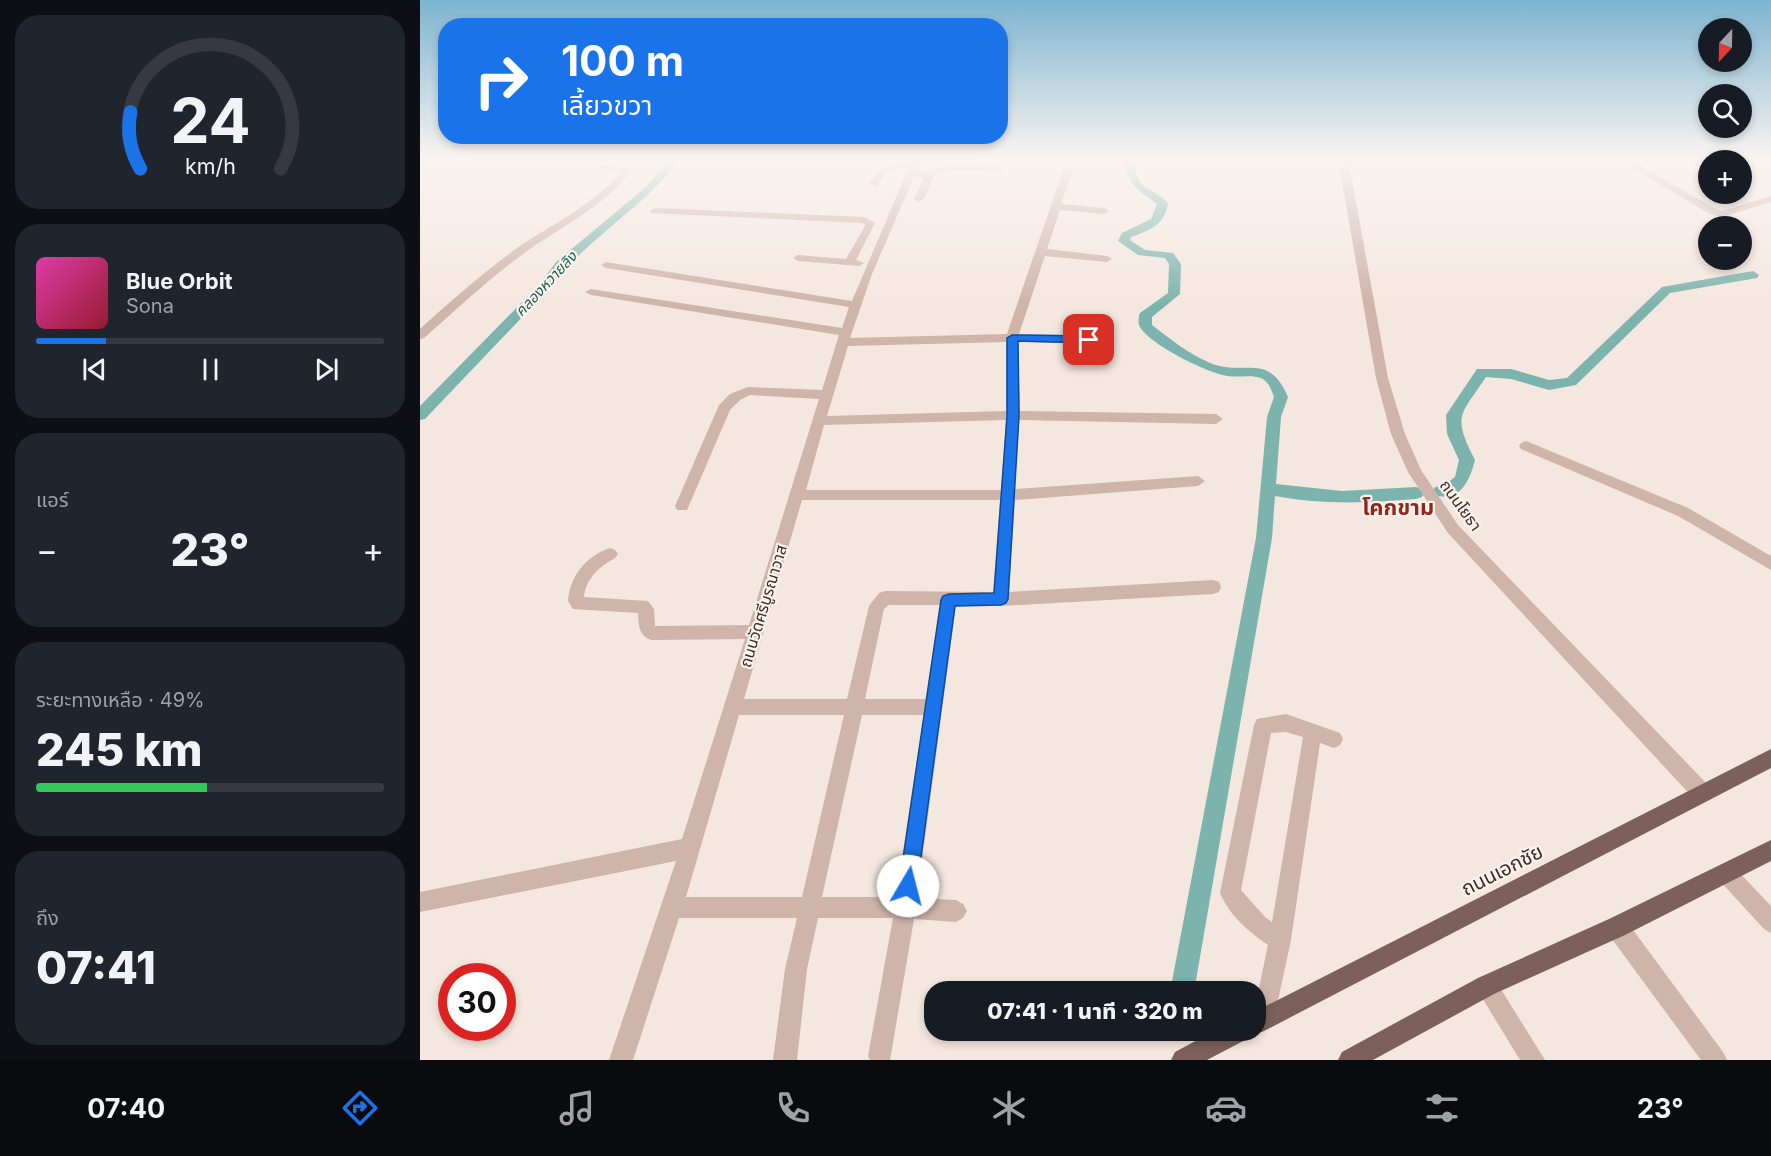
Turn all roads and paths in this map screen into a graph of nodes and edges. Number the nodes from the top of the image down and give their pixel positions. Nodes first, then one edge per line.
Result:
1 (585, 207) edge
2 (896, 207) edge
3 (1056, 207) edge
4 (1062, 207) edge
5 (1352, 207) edge
6 (1706, 207) edge
7 (1743, 207) edge
8 (655, 211) dead end
9 (1104, 211) dead end
10 (1041, 252) junction
11 (798, 258) dead end
12 (1107, 259) dead end
13 (850, 261) junction
14 (606, 265) dead end
15 (871, 265) junction
16 (591, 292) dead end
17 (856, 305) junction
18 (420, 335) edge
19 (845, 337) junction
20 (1012, 338) junction
21 (1109, 340) dead end
22 (828, 395) junction
23 (1013, 416) junction
24 (1216, 419) dead end
25 (820, 421) junction
26 (1526, 446) dead end
27 (1198, 482) dead end
28 (797, 495) junction
29 (1009, 495) junction
30 (682, 506) dead end
31 (610, 554) dead end
32 (1771, 564) edge
33 (1213, 586) dead end
34 (1001, 599) junction
35 (949, 600) junction
36 (756, 632) junction
37 (733, 707) junction
38 (854, 707) junction
39 (934, 707) junction
40 (1313, 732) junction
41 (1334, 739) dead end
42 (1771, 758) edge
43 (1702, 793) junction
44 (690, 848) junction
45 (1771, 850) edge
46 (1726, 873) junction
47 (420, 902) edge
48 (672, 907) junction
49 (810, 908) junction
50 (905, 908) junction
51 (956, 911) dead end
52 (1771, 922) edge
53 (1617, 927) junction
54 (1280, 940) junction
55 (1486, 986) junction
56 (1266, 994) edge
57 (1266, 1017) edge
58 (1220, 1041) edge
59 (880, 1056) dead end
60 (621, 1060) edge
61 (785, 1060) edge
62 (1183, 1060) edge
63 (1350, 1060) edge
64 (1533, 1060) edge
65 (1715, 1060) edge

1 - 18 street
2 - 15 street, ถนนวัดศรีบูรณาวาส
3 - 10 street
4 - 9 street
5 - 43 street, ถนนโยธา
6 - 7 street
8 - 13 street
10 - 12 street
10 - 20 street
11 - 13 street
13 - 15 street
14 - 17 street
15 - 17 street, ถนนวัดศรีบูรณาวาส
16 - 19 street
17 - 19 street, ถนนวัดศรีบูรณาวาส
19 - 20 street
19 - 22 street, ถนนวัดศรีบูรณาวาส
20 - 21 street
20 - 23 street
22 - 25 street, ถนนวัดศรีบูรณาวาส
22 - 30 street
23 - 24 street
23 - 25 street
23 - 29 street
25 - 28 street, ถนนวัดศรีบูรณาวาส
26 - 32 street
27 - 29 street
28 - 29 street
28 - 36 street, ถนนวัดศรีบูรณาวาส
29 - 34 street
31 - 36 street
33 - 34 street
34 - 35 street
35 - 38 street
35 - 39 street
36 - 37 street, ถนนวัดศรีบูรณาวาส
37 - 38 street
37 - 44 street, ถนนวัดศรีบูรณาวาส
38 - 39 street
38 - 49 street
39 - 50 street
40 - 41 street
40 - 54 street
40 - 54 street
42 - 43 main road, ถนนเอกชัย
43 - 57 main road, ถนนเอกชัย
44 - 47 street
44 - 48 street, ถนนวัดศรีบูรณาวาส
45 - 46 main road
46 - 52 street
46 - 53 main road
48 - 49 street
48 - 60 street, ถนนวัดศรีบูรณาวาส
49 - 50 street
49 - 61 street
50 - 51 street
50 - 59 street
53 - 55 main road
53 - 65 street
54 - 56 street
55 - 63 main road
55 - 64 street
58 - 62 main road

